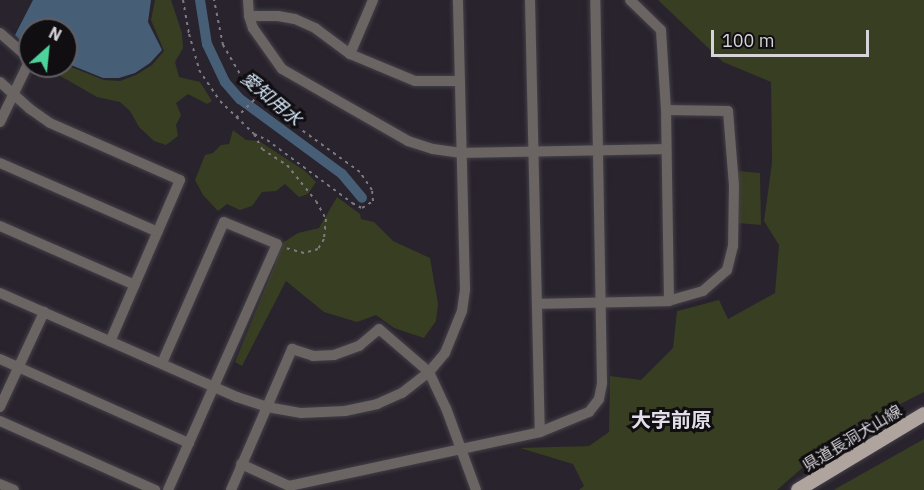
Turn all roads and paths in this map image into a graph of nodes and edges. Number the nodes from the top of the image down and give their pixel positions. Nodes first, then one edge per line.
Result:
1 (183, 0) edge
2 (214, 0) edge
3 (248, 0) edge
4 (373, 0) edge
5 (458, 0) edge
6 (530, 0) edge
7 (595, 0) edge
8 (630, 0) edge
9 (249, 16) junction
10 (0, 33) edge
11 (18, 49) edge
12 (350, 54) junction
13 (20, 78) edge
14 (460, 81) junction
15 (0, 82) edge
16 (12, 94) junction
17 (258, 97) junction
18 (666, 110) junction
19 (236, 118) junction
20 (0, 122) edge
21 (255, 134) junction
22 (665, 149) junction
23 (600, 151) junction
24 (462, 153) junction
25 (533, 153) junction
26 (0, 163) edge
27 (0, 226) edge
28 (158, 232) junction
29 (277, 244) junction
30 (135, 285) junction
31 (0, 293) edge
32 (603, 301) junction
33 (669, 301) junction
34 (537, 304) junction
35 (44, 312) junction
36 (110, 342) junction
37 (0, 359) edge
38 (162, 363) junction
39 (18, 367) junction
40 (429, 372) junction
41 (215, 387) junction
42 (0, 407) edge
43 (267, 407) junction
44 (924, 414) edge
45 (0, 421) edge
46 (540, 432) junction
47 (189, 443) junction
48 (460, 448) junction
49 (241, 464) junction
50 (0, 484) edge
51 (290, 488) edge
52 (14, 490) edge
53 (155, 490) edge
54 (168, 490) edge
55 (231, 490) edge
56 (476, 490) edge
57 (798, 490) edge

1 - 19 path
2 - 17 path
3 - 9 street
4 - 12 street
5 - 14 street
6 - 25 street
7 - 23 street
8 - 18 street
9 - 12 street
9 - 24 street
10 - 11 street
12 - 14 street
13 - 16 street
14 - 24 street
15 - 16 street
16 - 20 street
16 - 28 street
17 - 19 path
17 - 21 path
18 - 22 street
18 - 33 street
19 - 21 path
21 - 29 path
22 - 23 street
22 - 33 street
23 - 25 street
23 - 32 street
24 - 25 street
24 - 40 street
25 - 34 street
26 - 28 street
27 - 30 street
28 - 30 street
29 - 38 street
29 - 41 street
30 - 36 street
31 - 35 street
32 - 33 street
32 - 34 street
32 - 46 street
34 - 46 street
35 - 36 street
35 - 39 street
36 - 38 street
37 - 39 street
38 - 41 street
39 - 42 street
39 - 47 street
40 - 43 street
40 - 43 street
40 - 48 street
41 - 43 street
41 - 47 street
43 - 49 street
44 - 57 main road, 県道長洞犬山線
45 - 53 street
46 - 48 street
47 - 54 street
48 - 51 street
48 - 56 street
49 - 51 street
49 - 55 street
50 - 52 street

